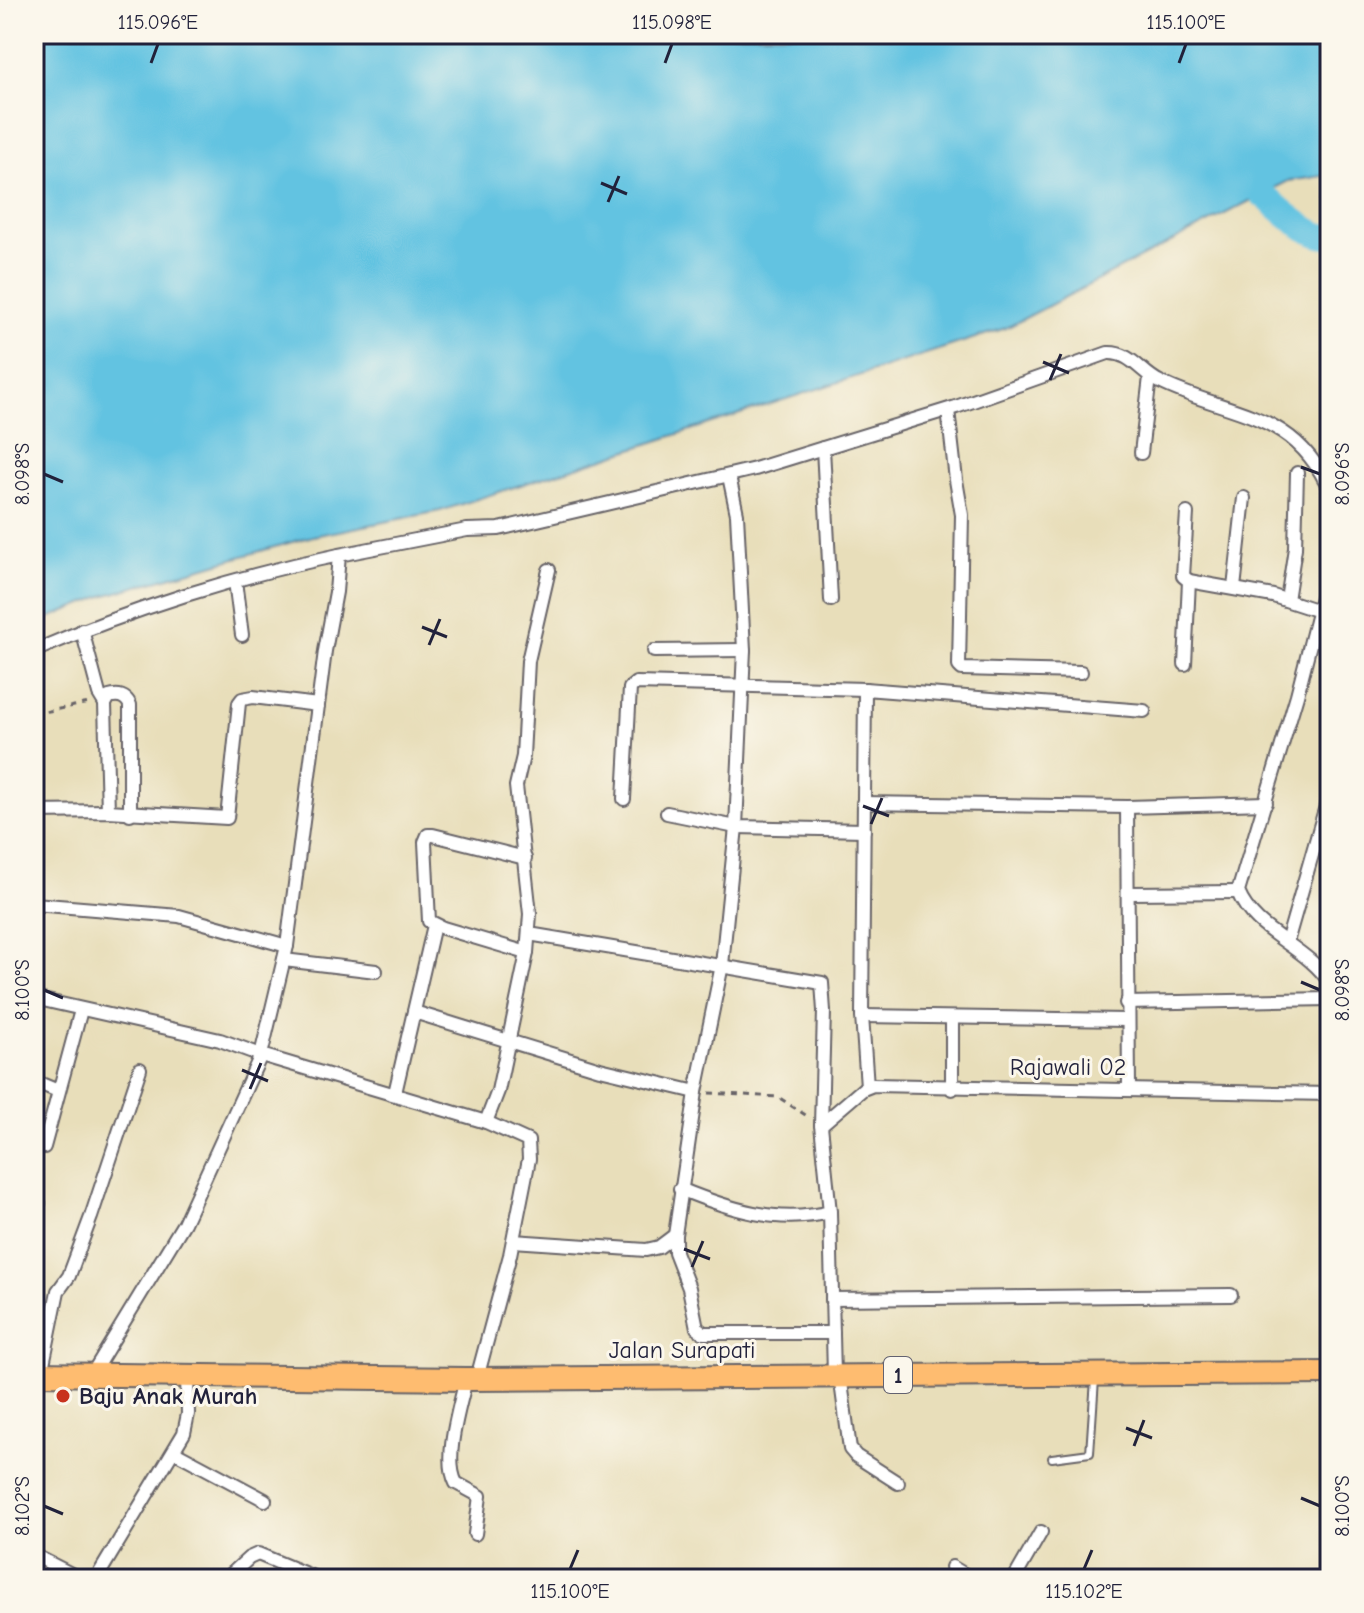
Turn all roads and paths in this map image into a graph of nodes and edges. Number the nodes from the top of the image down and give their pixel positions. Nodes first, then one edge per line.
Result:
1 (1319, 199) dead end
2 (1330, 205) edge
3 (1150, 377) junction
4 (948, 410) junction
5 (823, 448) junction
6 (1141, 453) dead end
7 (1297, 473) dead end
8 (729, 476) junction
9 (1330, 491) edge
10 (1244, 498) dead end
11 (1187, 513) dead end
12 (339, 555) junction
13 (1330, 566) edge
14 (549, 570) dead end
15 (235, 581) junction
16 (1189, 581) junction
17 (1234, 588) junction
18 (1326, 591) edge
19 (831, 600) dead end
20 (1287, 600) junction
21 (1319, 611) junction
22 (82, 630) junction
23 (242, 635) dead end
24 (744, 650) junction
25 (34, 651) edge
26 (654, 651) dead end
27 (1185, 664) dead end
28 (1081, 672) dead end
29 (743, 686) junction
30 (865, 689) junction
31 (104, 702) junction
32 (318, 705) junction
33 (1144, 711) dead end
34 (34, 714) edge
35 (1330, 792) edge
36 (624, 799) dead end
37 (863, 803) junction
38 (1266, 803) junction
39 (1127, 807) junction
40 (1325, 809) junction
41 (108, 811) junction
42 (34, 812) edge
43 (667, 813) dead end
44 (130, 814) junction
45 (1330, 822) edge
46 (736, 827) junction
47 (864, 830) junction
48 (525, 858) junction
49 (1238, 892) junction
50 (1130, 893) junction
51 (34, 904) edge
52 (434, 925) junction
53 (529, 934) junction
54 (1287, 942) junction
55 (287, 946) junction
56 (527, 953) junction
57 (284, 960) junction
58 (722, 965) junction
59 (376, 971) dead end
60 (1330, 983) edge
61 (34, 998) edge
62 (1330, 999) edge
63 (1126, 1003) junction
64 (81, 1010) junction
65 (414, 1012) junction
66 (862, 1016) junction
67 (952, 1019) junction
68 (1127, 1020) junction
69 (509, 1042) junction
70 (261, 1055) junction
71 (140, 1069) dead end
72 (34, 1081) edge
73 (867, 1086) junction
74 (952, 1089) junction
75 (1129, 1089) junction
76 (58, 1091) junction
77 (696, 1092) junction
78 (395, 1093) junction
79 (1330, 1094) edge
80 (486, 1122) junction
81 (821, 1125) junction
82 (44, 1147) dead end
83 (680, 1189) junction
84 (830, 1212) junction
85 (675, 1235) junction
86 (513, 1241) junction
87 (1231, 1295) dead end
88 (832, 1299) junction
89 (833, 1333) junction
90 (1330, 1373) edge
91 (38, 1374) edge
92 (92, 1374) junction
93 (1095, 1374) junction
94 (837, 1375) junction
95 (187, 1376) junction
96 (471, 1378) junction
97 (175, 1452) junction
98 (1052, 1458) dead end
99 (898, 1483) dead end
100 (265, 1500) dead end
101 (1041, 1532) dead end
102 (475, 1534) dead end
103 (34, 1555) edge
104 (952, 1567) dead end
105 (81, 1579) edge
106 (96, 1579) edge
107 (226, 1579) edge
108 (318, 1579) edge
109 (972, 1579) edge
110 (1014, 1579) edge

1 - 2 path
3 - 4 street
3 - 6 street
3 - 9 street
4 - 5 street
4 - 28 street
5 - 8 street
5 - 19 street
7 - 20 street
8 - 12 street
8 - 24 street
10 - 17 street
11 - 16 street
12 - 15 street
12 - 32 street
13 - 18 street
14 - 48 street
15 - 22 street
15 - 23 street
16 - 17 street
16 - 27 street
17 - 20 street
18 - 21 street
20 - 21 street
21 - 38 street
22 - 25 street
22 - 31 street
24 - 26 street
24 - 29 street
29 - 30 street
29 - 36 street
29 - 46 street
30 - 33 street
30 - 37 street
31 - 34 path
31 - 41 street
31 - 44 street
32 - 44 street
32 - 55 street
35 - 40 street
37 - 39 street
37 - 47 street
38 - 39 street
38 - 49 street
39 - 50 street
40 - 45 street
40 - 54 street
41 - 42 street
41 - 44 street
43 - 46 street
46 - 47 street
46 - 58 street
47 - 66 street
48 - 52 street
48 - 53 street
49 - 50 street
49 - 54 street
50 - 63 street
51 - 55 street
52 - 56 street
52 - 65 street
53 - 56 street
53 - 58 street
54 - 60 street
55 - 57 street
56 - 69 street
57 - 59 street
57 - 70 street
58 - 77 street
58 - 81 street
61 - 64 street
62 - 63 street
63 - 68 street
64 - 70 street
64 - 76 street
65 - 69 street
65 - 78 street
66 - 67 street
66 - 73 street
67 - 68 street
67 - 74 street
68 - 75 street
69 - 77 street
69 - 80 street
70 - 78 street
70 - 92 street
71 - 91 street
72 - 76 street
73 - 74 street, Rajawali 02
73 - 81 street
74 - 75 street, Rajawali 02
75 - 79 street, Rajawali 02
76 - 82 street
77 - 81 path
77 - 83 street
78 - 80 street
80 - 86 street
81 - 84 street
83 - 84 street
83 - 85 street
84 - 88 street
85 - 86 street
85 - 89 street
86 - 96 street
87 - 88 street
88 - 89 street
89 - 94 street
90 - 93 highway, Jalan Surapati / 1
91 - 92 highway, Jalan Surapati / 1
92 - 95 highway, Jalan Surapati / 1
93 - 94 highway, Jalan Surapati / 1
93 - 98 lane
94 - 96 highway, Jalan Surapati / 1
94 - 99 street
95 - 96 highway, Jalan Surapati / 1
95 - 97 street
96 - 102 street
97 - 100 street
97 - 106 street
101 - 110 street
103 - 105 street
104 - 109 street
107 - 108 street

